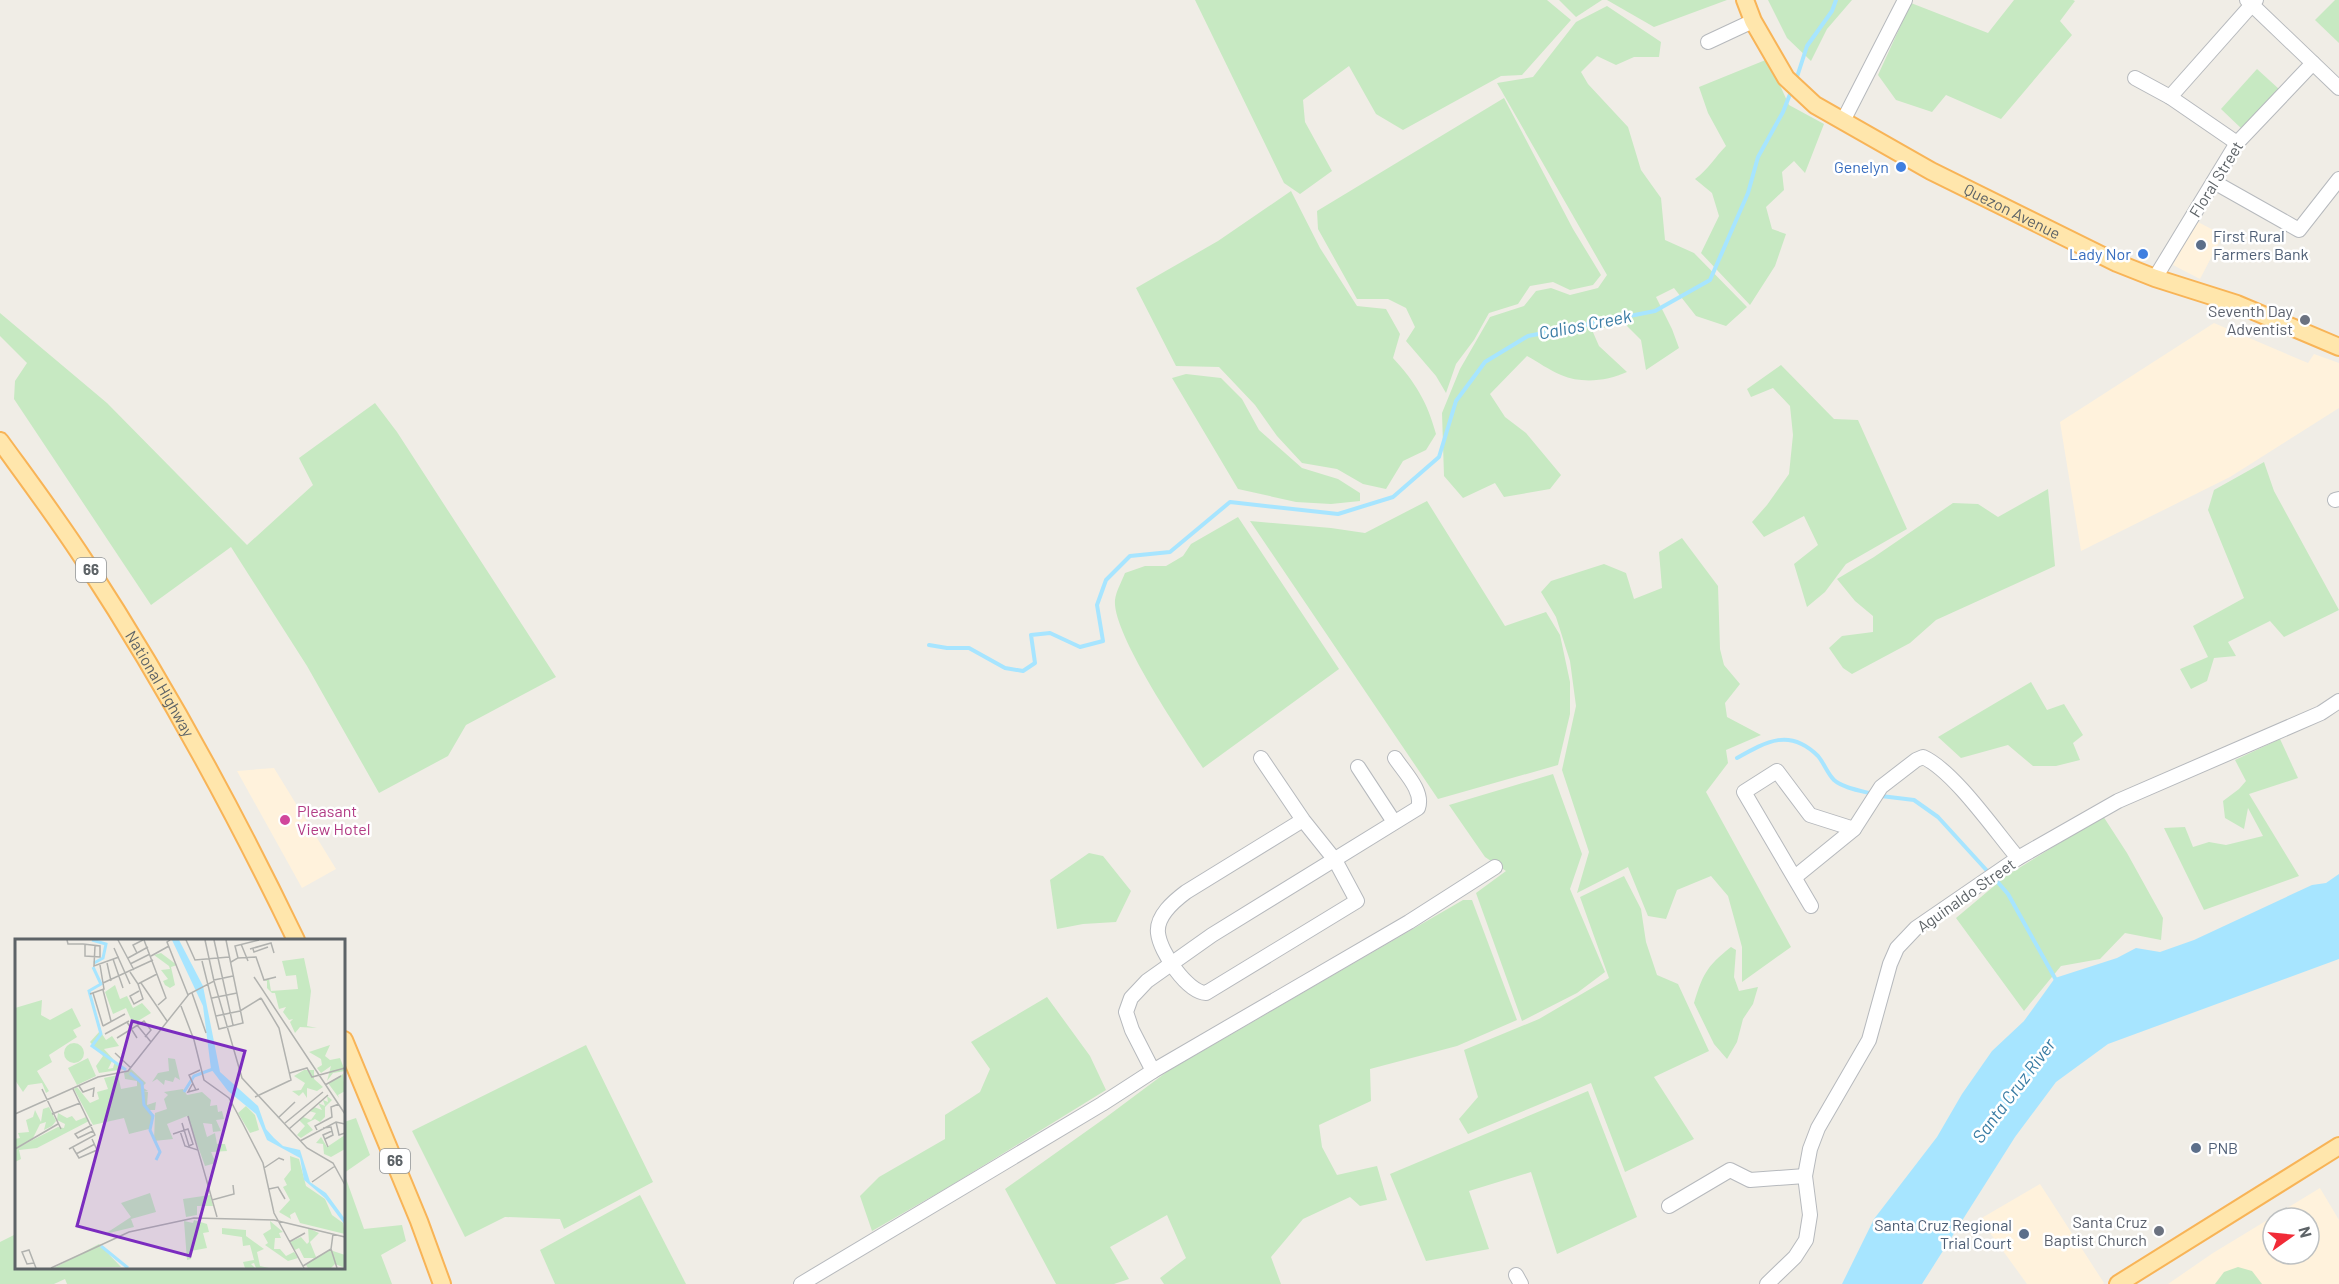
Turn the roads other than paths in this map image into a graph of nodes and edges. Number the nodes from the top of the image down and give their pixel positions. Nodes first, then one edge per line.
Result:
1 (1745, 0) edge
2 (1905, 0) edge
3 (2252, 2) edge
4 (1753, 21) junction
5 (1708, 42) dead end
6 (2313, 63) junction
7 (2135, 78) dead end
8 (2339, 88) edge
9 (2170, 97) junction
10 (1843, 121) junction
11 (2236, 143) junction
12 (2339, 179) edge
13 (2214, 182) junction
14 (2155, 278) junction
15 (2339, 347) edge
16 (0, 441) edge
17 (2339, 700) edge
18 (1261, 758) dead end
19 (1395, 759) dead end
20 (1358, 767) dead end
21 (1303, 820) junction
22 (1394, 822) junction
23 (1854, 829) junction
24 (2018, 858) junction
25 (1335, 860) junction
26 (1495, 867) dead end
27 (1795, 877) junction
28 (1811, 906) dead end
29 (295, 939) edge
30 (1172, 964) junction
31 (345, 1042) edge
32 (1152, 1071) junction
33 (2339, 1146) edge
34 (1805, 1176) junction
35 (1669, 1206) dead end
36 (442, 1284) edge
37 (801, 1284) edge
38 (1767, 1284) edge
39 (2118, 1284) edge

1 - 4 main road, Quezon Avenue
2 - 10 street
3 - 6 street
3 - 9 street
4 - 5 street
4 - 10 main road, Quezon Avenue
6 - 8 street
6 - 11 street, Floral Street
7 - 9 street
9 - 11 street
10 - 14 main road, Quezon Avenue
11 - 13 street, Floral Street
12 - 13 street
13 - 14 street, Floral Street
14 - 15 main road, Quezon Avenue
16 - 29 main road, National Highway / 66
17 - 24 street, Aguinaldo Street
18 - 21 street
19 - 22 street
20 - 22 street
21 - 25 street
21 - 30 street
22 - 25 street
23 - 24 street
23 - 27 street
23 - 27 street
24 - 34 street, Aguinaldo Street
25 - 30 street
25 - 30 street
26 - 32 street
27 - 28 street
30 - 32 street
31 - 36 main road, 66
32 - 37 street
33 - 39 main road
34 - 35 street
34 - 38 street, Aguinaldo Street

